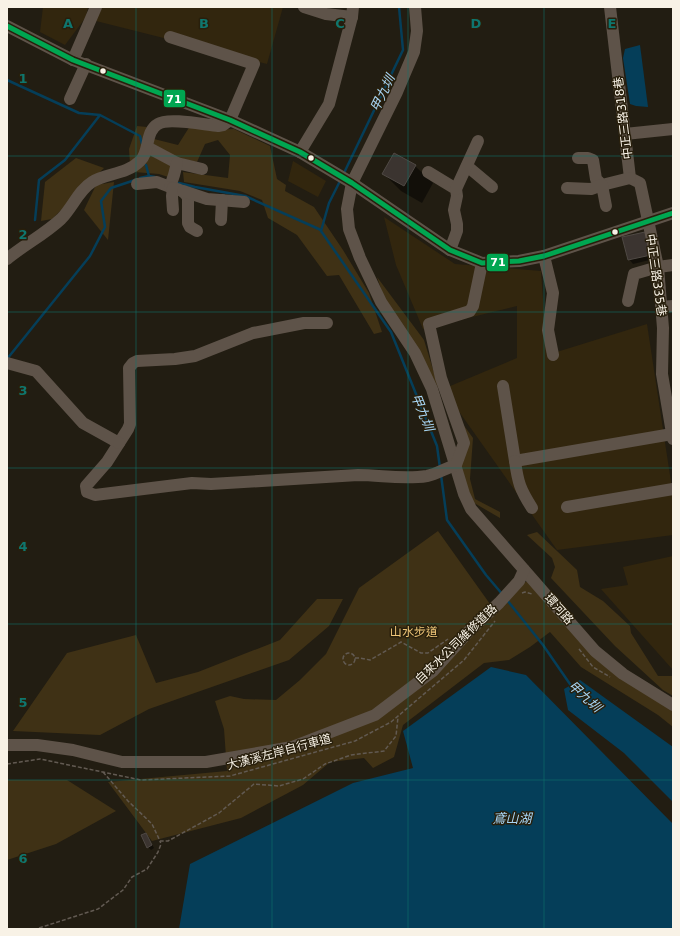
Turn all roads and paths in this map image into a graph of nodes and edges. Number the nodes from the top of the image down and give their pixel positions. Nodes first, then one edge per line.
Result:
1 (96, 7) edge
2 (304, 7) edge
3 (415, 7) edge
4 (610, 7) edge
5 (352, 12) edge
6 (7, 26) edge
7 (170, 38) dead end
8 (72, 60) junction
9 (86, 64) junction
10 (70, 100) dead end
11 (230, 120) junction
12 (673, 129) edge
13 (625, 134) junction
14 (478, 141) dead end
15 (147, 147) junction
16 (300, 152) junction
17 (578, 158) dead end
18 (177, 163) junction
19 (466, 166) junction
20 (202, 169) dead end
21 (428, 172) dead end
22 (630, 178) junction
23 (350, 182) junction
24 (136, 184) dead end
25 (602, 185) junction
26 (174, 186) junction
27 (492, 187) dead end
28 (567, 188) dead end
29 (456, 189) junction
30 (222, 200) junction
31 (244, 202) dead end
32 (606, 206) dead end
33 (173, 210) dead end
34 (673, 213) edge
35 (221, 220) dead end
36 (648, 221) junction
37 (197, 231) dead end
38 (450, 250) junction
39 (544, 256) junction
40 (7, 259) edge
41 (482, 263) junction
42 (673, 265) edge
43 (658, 267) junction
44 (628, 301) dead end
45 (667, 306) edge
46 (327, 323) dead end
47 (663, 328) junction
48 (673, 336) edge
49 (554, 355) dead end
50 (7, 363) edge
51 (503, 386) dead end
52 (672, 436) edge
53 (119, 443) junction
54 (515, 461) junction
55 (451, 466) junction
56 (673, 489) edge
57 (567, 507) dead end
58 (532, 508) dead end
59 (521, 576) junction
60 (496, 620) dead end
61 (456, 645) junction
62 (355, 658) junction
63 (673, 705) edge
64 (398, 717) junction
65 (7, 746) edge
66 (7, 764) edge
67 (103, 772) junction
68 (160, 841) junction
69 (39, 928) dead end

1 - 8 street
2 - 5 street
3 - 23 street, 環河路
4 - 13 street, 中正三路318巷
5 - 16 street
6 - 8 street
7 - 11 street
8 - 9 street
9 - 10 street
9 - 11 street
11 - 15 street
11 - 16 street
12 - 13 street
13 - 22 street, 中正三路318巷
14 - 19 street
15 - 18 street
15 - 40 street
16 - 23 street
17 - 25 street
18 - 20 street
18 - 26 street
19 - 27 street
19 - 29 street
21 - 29 street
22 - 25 street
22 - 36 street
23 - 38 street
23 - 55 street, 環河路
24 - 26 street
25 - 28 street
25 - 32 street
26 - 30 street
26 - 33 street
26 - 37 street
29 - 38 street
30 - 31 street
30 - 35 street
34 - 36 street
36 - 39 street
36 - 43 street, 中正三路335巷
38 - 41 street
39 - 41 street
39 - 49 street
41 - 55 street
42 - 43 street
43 - 44 street
43 - 45 street, 中正三路335巷
45 - 47 street, 中正三路335巷
46 - 53 street
47 - 48 street, 中正三路335巷
47 - 52 street, 中正三路335巷
50 - 53 street
51 - 54 street
52 - 54 street
53 - 55 street
54 - 58 street
55 - 59 street, 環河路
56 - 57 street
59 - 61 street, 自來水公司維修道路
59 - 63 street, 環河路
60 - 64 path, 大漢溪左岸自行車道
61 - 62 path
61 - 65 street, 自來水公司維修道路
62 - 62 path
64 - 67 path, 大漢溪左岸自行車道
64 - 68 path
66 - 67 path, 大漢溪左岸自行車道
67 - 68 path
68 - 69 path

